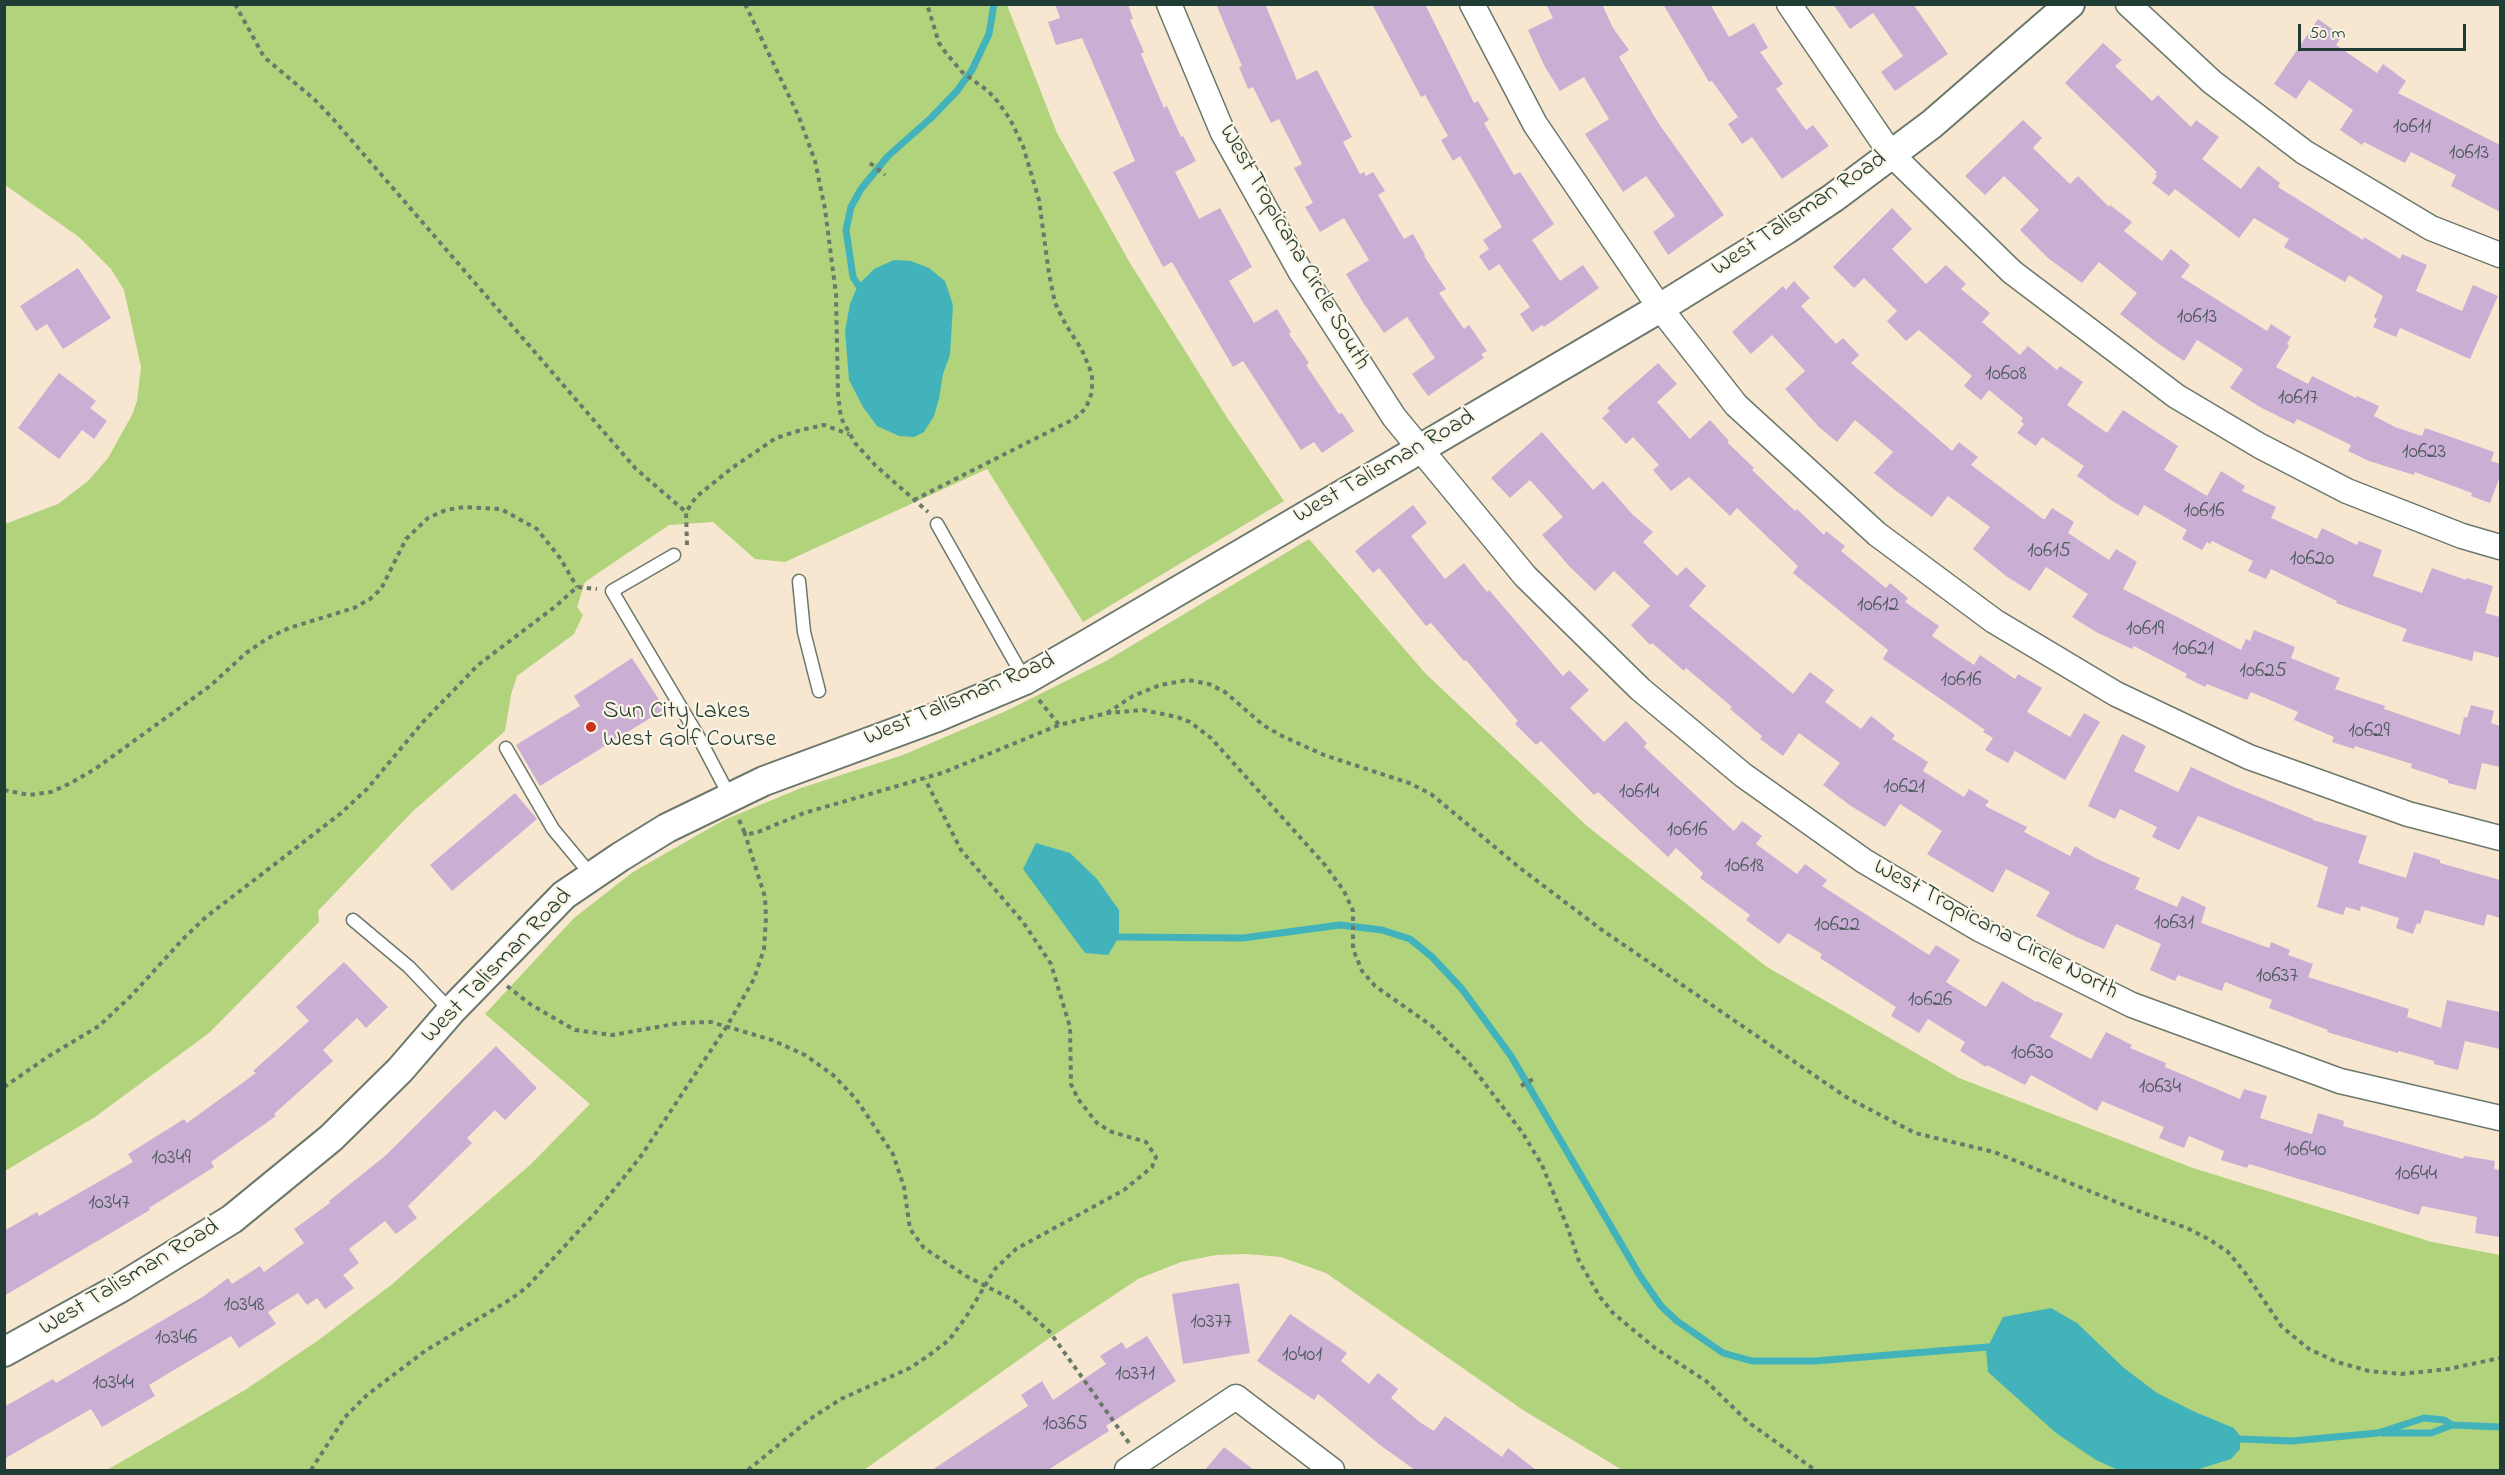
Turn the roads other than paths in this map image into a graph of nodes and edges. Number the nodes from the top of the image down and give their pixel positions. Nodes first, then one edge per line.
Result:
1 (1169, 4) edge
2 (1472, 4) edge
3 (1789, 4) edge
4 (2070, 4) edge
5 (2128, 4) edge
6 (1892, 154) junction
7 (2500, 255) edge
8 (1660, 308) junction
9 (1418, 449) junction
10 (937, 524) road end
11 (2500, 547) edge
12 (674, 555) dead end
13 (799, 581) dead end
14 (1025, 680) junction
15 (819, 691) dead end
16 (506, 748) dead end
17 (730, 796) junction
18 (2500, 838) edge
19 (592, 876) junction
20 (353, 920) dead end
21 (451, 1011) junction
22 (2500, 1118) edge
23 (4, 1352) edge
24 (1134, 1466) edge
25 (1332, 1470) edge

1 - 9 street, West Tropicana Circle South
2 - 8 street
3 - 6 street
4 - 6 street, West Talisman Road
5 - 7 street
6 - 8 street, West Talisman Road
6 - 11 street
8 - 9 street, West Talisman Road
8 - 18 street
9 - 14 street, West Talisman Road
9 - 22 street, West Tropicana Circle North
10 - 14 lane
12 - 17 lane
13 - 15 lane
14 - 17 street, West Talisman Road
16 - 19 lane
17 - 19 street, West Talisman Road
19 - 21 street, West Talisman Road
20 - 21 lane
21 - 23 street, West Talisman Road
24 - 25 street

